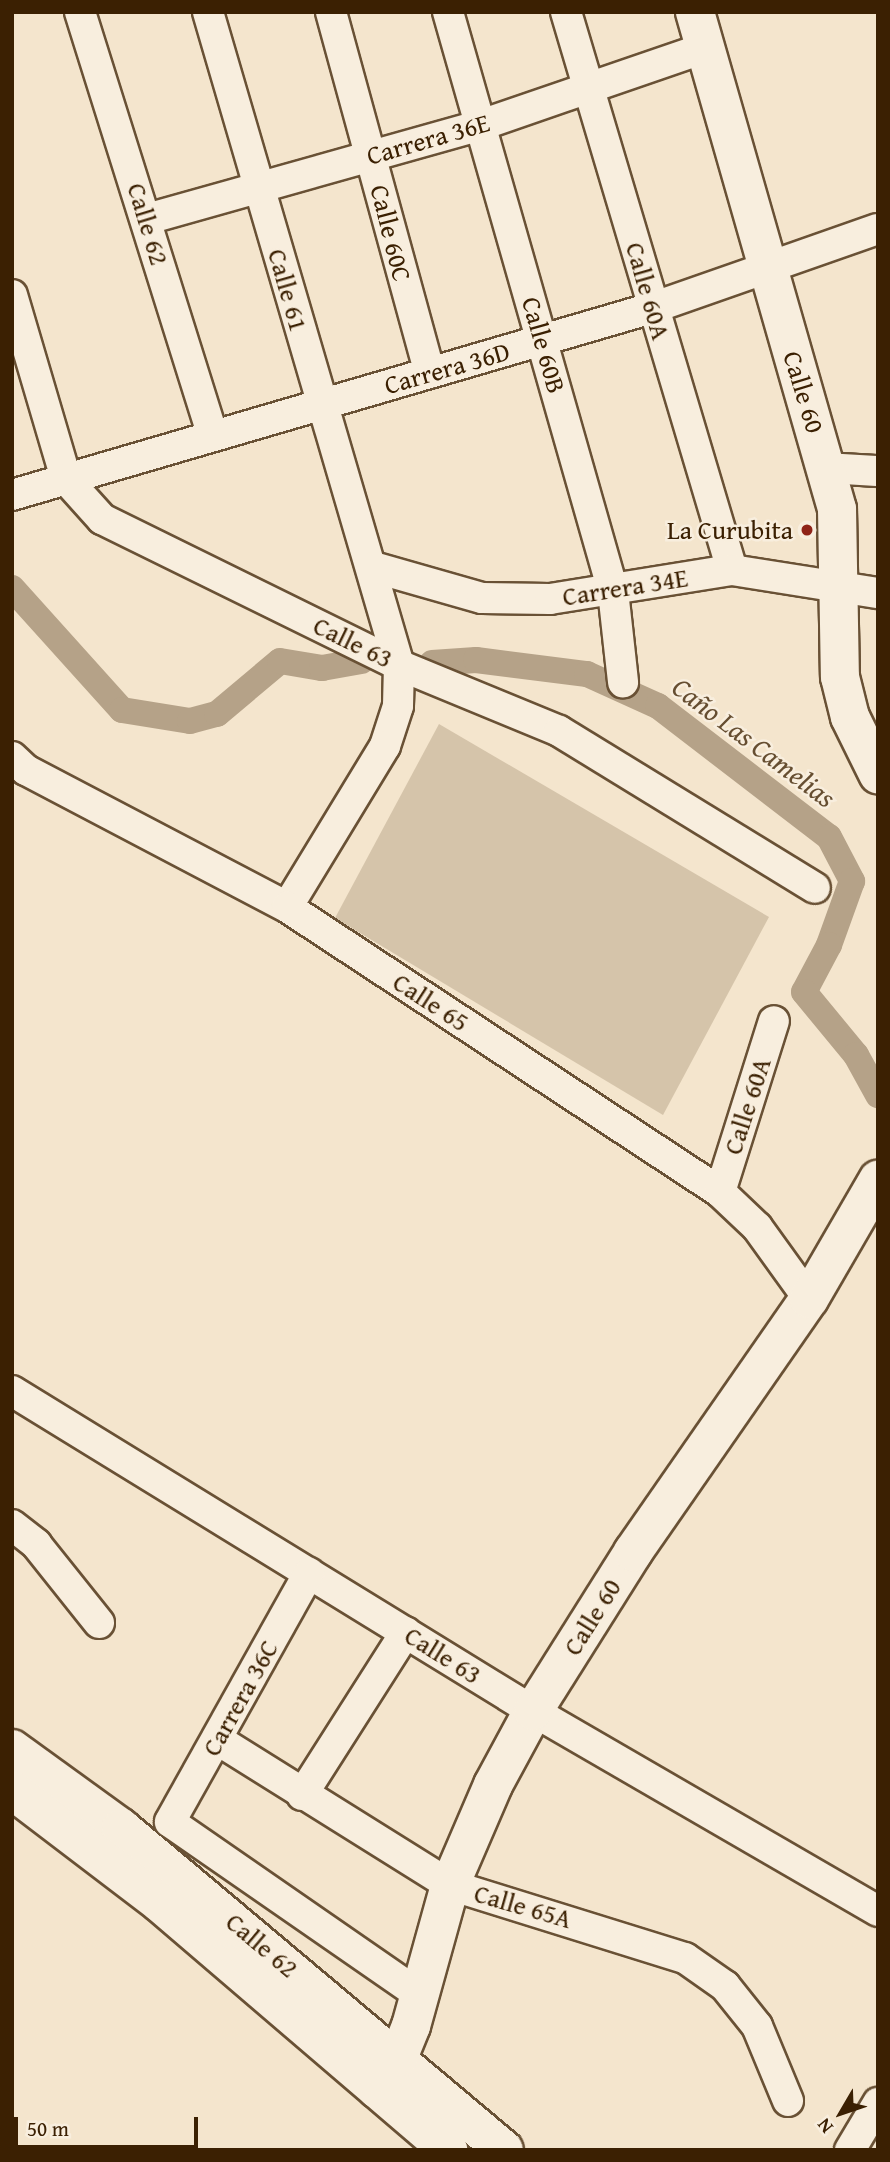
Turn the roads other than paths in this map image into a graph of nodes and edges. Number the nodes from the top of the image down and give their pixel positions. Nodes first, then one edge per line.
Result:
1 (80, 12) edge
2 (208, 12) edge
3 (331, 12) edge
4 (448, 12) edge
5 (566, 12) edge
6 (695, 12) edge
7 (705, 48) junction
8 (589, 88) junction
9 (481, 125) junction
10 (371, 155) junction
11 (257, 187) junction
12 (147, 219) junction
13 (878, 229) edge
14 (766, 267) junction
15 (12, 295) edge
16 (652, 308) junction
17 (543, 339) junction
18 (430, 373) junction
19 (321, 404) junction
20 (214, 436) junction
21 (827, 468) junction
22 (878, 471) edge
23 (65, 479) junction
24 (12, 495) edge
25 (373, 566) junction
26 (732, 570) junction
27 (860, 589) edge
28 (613, 591) junction
29 (400, 665) junction
30 (623, 682) dead end
31 (864, 719) edge
32 (17, 773) edge
33 (878, 774) edge
34 (815, 888) dead end
35 (287, 907) junction
36 (774, 1021) dead end
37 (878, 1180) edge
38 (720, 1192) junction
39 (808, 1300) junction
40 (12, 1391) edge
41 (12, 1525) edge
42 (309, 1573) junction
43 (99, 1623) dead end
44 (406, 1632) junction
45 (533, 1711) junction
46 (218, 1740) junction
47 (12, 1749) edge
48 (12, 1790) edge
49 (302, 1796) junction
50 (450, 1885) junction
51 (878, 1911) edge
52 (418, 1994) junction
53 (398, 2058) junction
54 (377, 2090) junction
55 (788, 2101) dead end
56 (878, 2103) edge
57 (448, 2150) edge
58 (505, 2150) edge
59 (850, 2150) edge

1 - 12 street, Calle 62
2 - 11 street, Calle 61
3 - 10 street, Calle 60C
4 - 9 street, Calle 60B
5 - 8 street, Calle 60A
6 - 7 street, Calle 60
7 - 8 street, Carrera 36E
7 - 14 street, Calle 60
8 - 9 street, Carrera 36E
8 - 16 street, Calle 60A
9 - 10 street, Carrera 36E
9 - 17 street, Calle 60B
10 - 11 street, Carrera 36E
10 - 18 street, Calle 60C
11 - 12 street, Carrera 36E
11 - 19 street, Calle 61
12 - 20 street, Calle 62
13 - 14 street, Carrera 36D
14 - 16 street, Carrera 36D
14 - 21 street, Calle 60
15 - 23 street, Calle 63
16 - 17 street, Carrera 36D
16 - 26 street, Calle 60A
17 - 18 street, Carrera 36D
17 - 28 street, Calle 60B
18 - 19 street, Carrera 36D
19 - 20 street, Carrera 36D
19 - 25 street, Calle 61
20 - 23 street, Carrera 36D
21 - 22 street
21 - 27 street, Calle 60
23 - 24 street, Carrera 36D
23 - 29 street, Calle 63
25 - 28 street, Carrera 34E
25 - 29 street
26 - 27 street, Carrera 34E
26 - 28 street, Carrera 34E
27 - 31 street, Calle 60
28 - 30 street, Calle 60B
29 - 34 street, Calle 63
29 - 35 street
31 - 33 street, Calle 60
32 - 35 street, Calle 65
35 - 38 street, Calle 65
36 - 38 street, Calle 60A
37 - 39 street, Calle 60
38 - 39 street, Calle 65
39 - 45 street, Calle 60
40 - 42 street, Calle 63
41 - 43 street
42 - 44 street, Calle 63
42 - 46 street, Carrera 36C
44 - 45 street, Calle 63
44 - 49 street
45 - 50 street, Calle 60
45 - 51 street, Calle 63
46 - 49 street, Calle 65A
46 - 52 street, Carrera 36C
47 - 53 street, Calle 62
48 - 54 street, Calle 62
49 - 50 street, Calle 65A
50 - 52 street, Calle 60
50 - 55 street, Calle 65A
52 - 53 street, Calle 60
53 - 54 street, Calle 60
53 - 58 street, Calle 62
54 - 57 street, Calle 62
56 - 59 street

